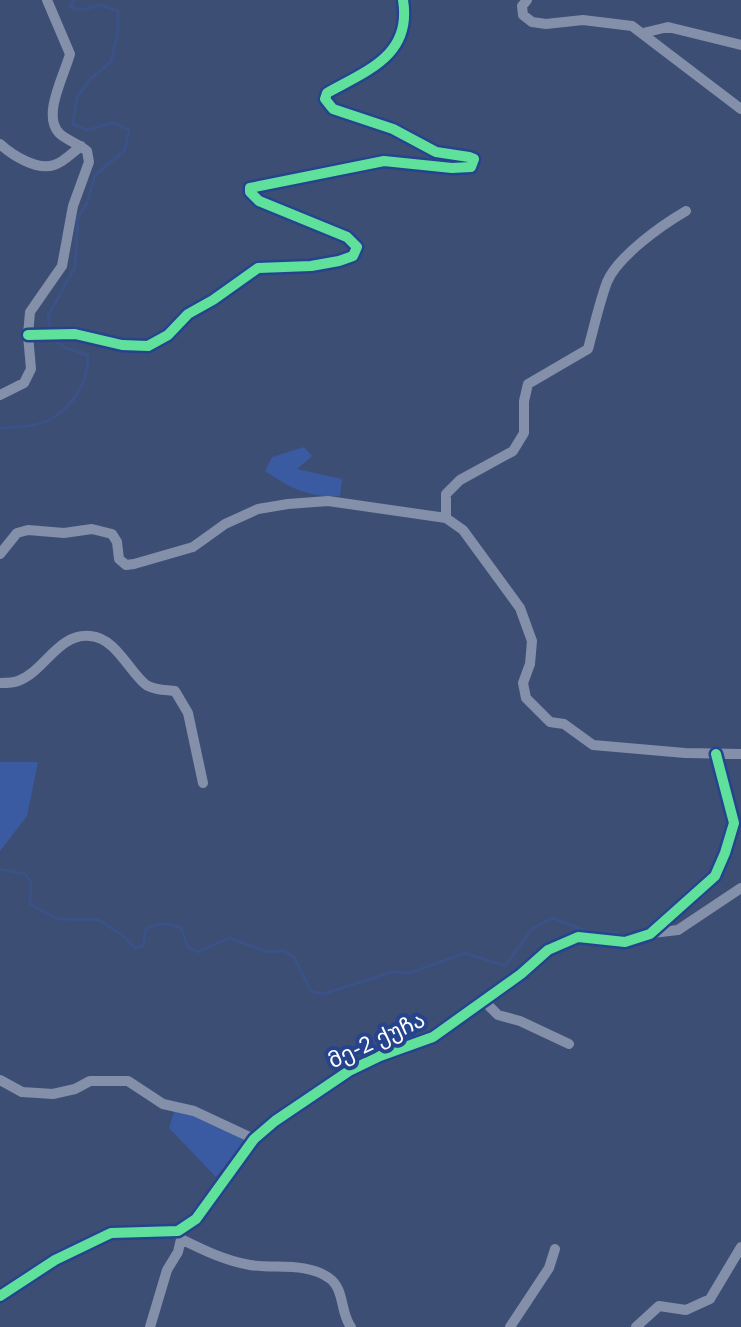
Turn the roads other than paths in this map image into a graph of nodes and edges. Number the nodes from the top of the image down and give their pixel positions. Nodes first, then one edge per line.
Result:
1 (47, 0) edge
2 (403, 0) edge
3 (527, 0) edge
4 (643, 33) junction
5 (741, 45) edge
6 (741, 109) edge
7 (0, 144) edge
8 (81, 146) junction
9 (686, 211) dead end
10 (28, 335) junction
11 (0, 395) edge
12 (446, 518) junction
13 (0, 554) edge
14 (0, 683) edge
15 (716, 754) junction
16 (741, 754) edge
17 (203, 783) dead end
18 (741, 888) edge
19 (650, 934) junction
20 (569, 941) joint
21 (484, 1001) junction
22 (569, 1044) dead end
23 (0, 1080) edge
24 (254, 1139) junction
25 (180, 1235) junction
26 (741, 1247) edge
27 (555, 1249) dead end
28 (0, 1296) edge
29 (150, 1327) edge
30 (351, 1327) edge
31 (510, 1327) edge
32 (636, 1327) edge

1 - 8 street
2 - 10 street
3 - 4 street
4 - 5 street
4 - 6 street
7 - 8 street
8 - 10 street
9 - 12 street
10 - 11 street
12 - 13 street
12 - 15 street
14 - 17 street
15 - 16 street
15 - 19 street
18 - 19 street, მე-2 ქუჩა
19 - 20 street, მე-2 ქუჩა
20 - 21 street, მე-2 ქუჩა
21 - 22 street
21 - 24 street, მე-2 ქუჩა
23 - 24 street
24 - 25 street, მე-2 ქუჩა
25 - 28 street
25 - 29 street
25 - 30 street
26 - 32 street
27 - 31 street

